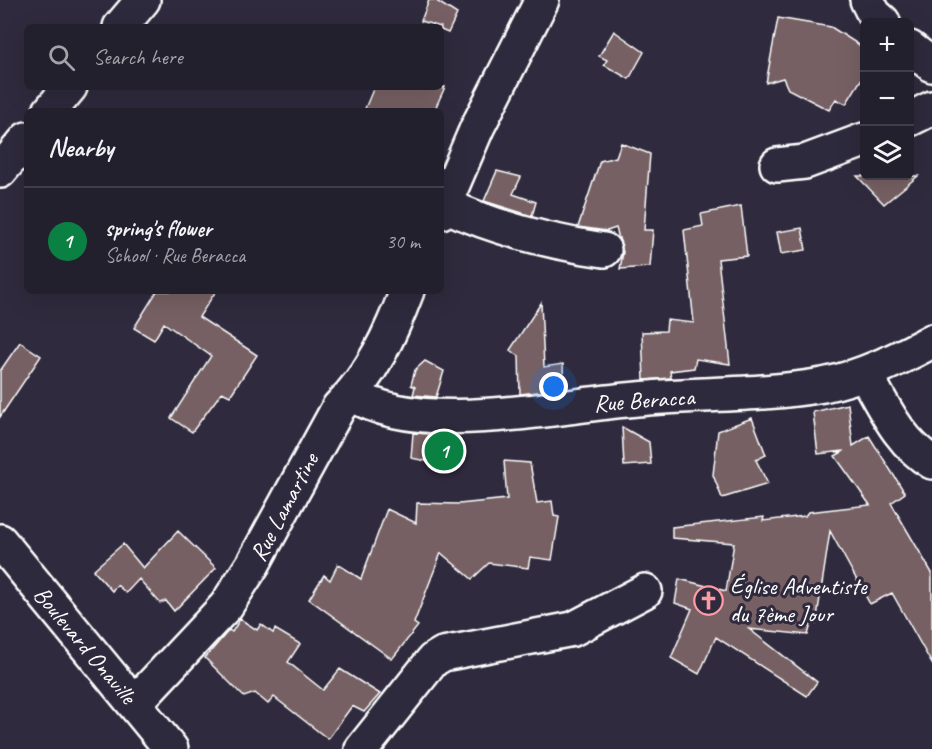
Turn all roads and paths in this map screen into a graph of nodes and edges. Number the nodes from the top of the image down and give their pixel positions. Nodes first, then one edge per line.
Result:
1 (143, 0) edge
2 (542, 0) edge
3 (867, 0) edge
4 (878, 18) edge
5 (123, 24) edge
6 (914, 52) edge
7 (932, 65) edge
8 (68, 90) edge
9 (52, 108) edge
10 (932, 108) edge
11 (914, 117) edge
12 (860, 141) edge
13 (24, 143) edge
14 (777, 165) dead end
15 (450, 166) edge
16 (0, 171) edge
17 (444, 202) edge
18 (444, 208) edge
19 (604, 250) dead end
20 (406, 294) edge
21 (932, 342) edge
22 (865, 374) junction
23 (352, 394) junction
24 (932, 462) edge
25 (0, 541) edge
26 (645, 591) dead end
27 (134, 704) junction
28 (163, 746) edge
29 (362, 749) edge

1 - 5 street
2 - 15 street
3 - 4 street
6 - 7 street
8 - 9 street
10 - 11 street
12 - 14 street
13 - 16 street
15 - 17 street
18 - 19 street
20 - 23 street, Rue Lamartine
21 - 22 street, Rue Beracca
22 - 23 street, Rue Beracca
22 - 24 street
23 - 27 street, Rue Lamartine
25 - 27 street, Boulevard Onaville
26 - 29 street
27 - 28 street, Boulevard Onaville

